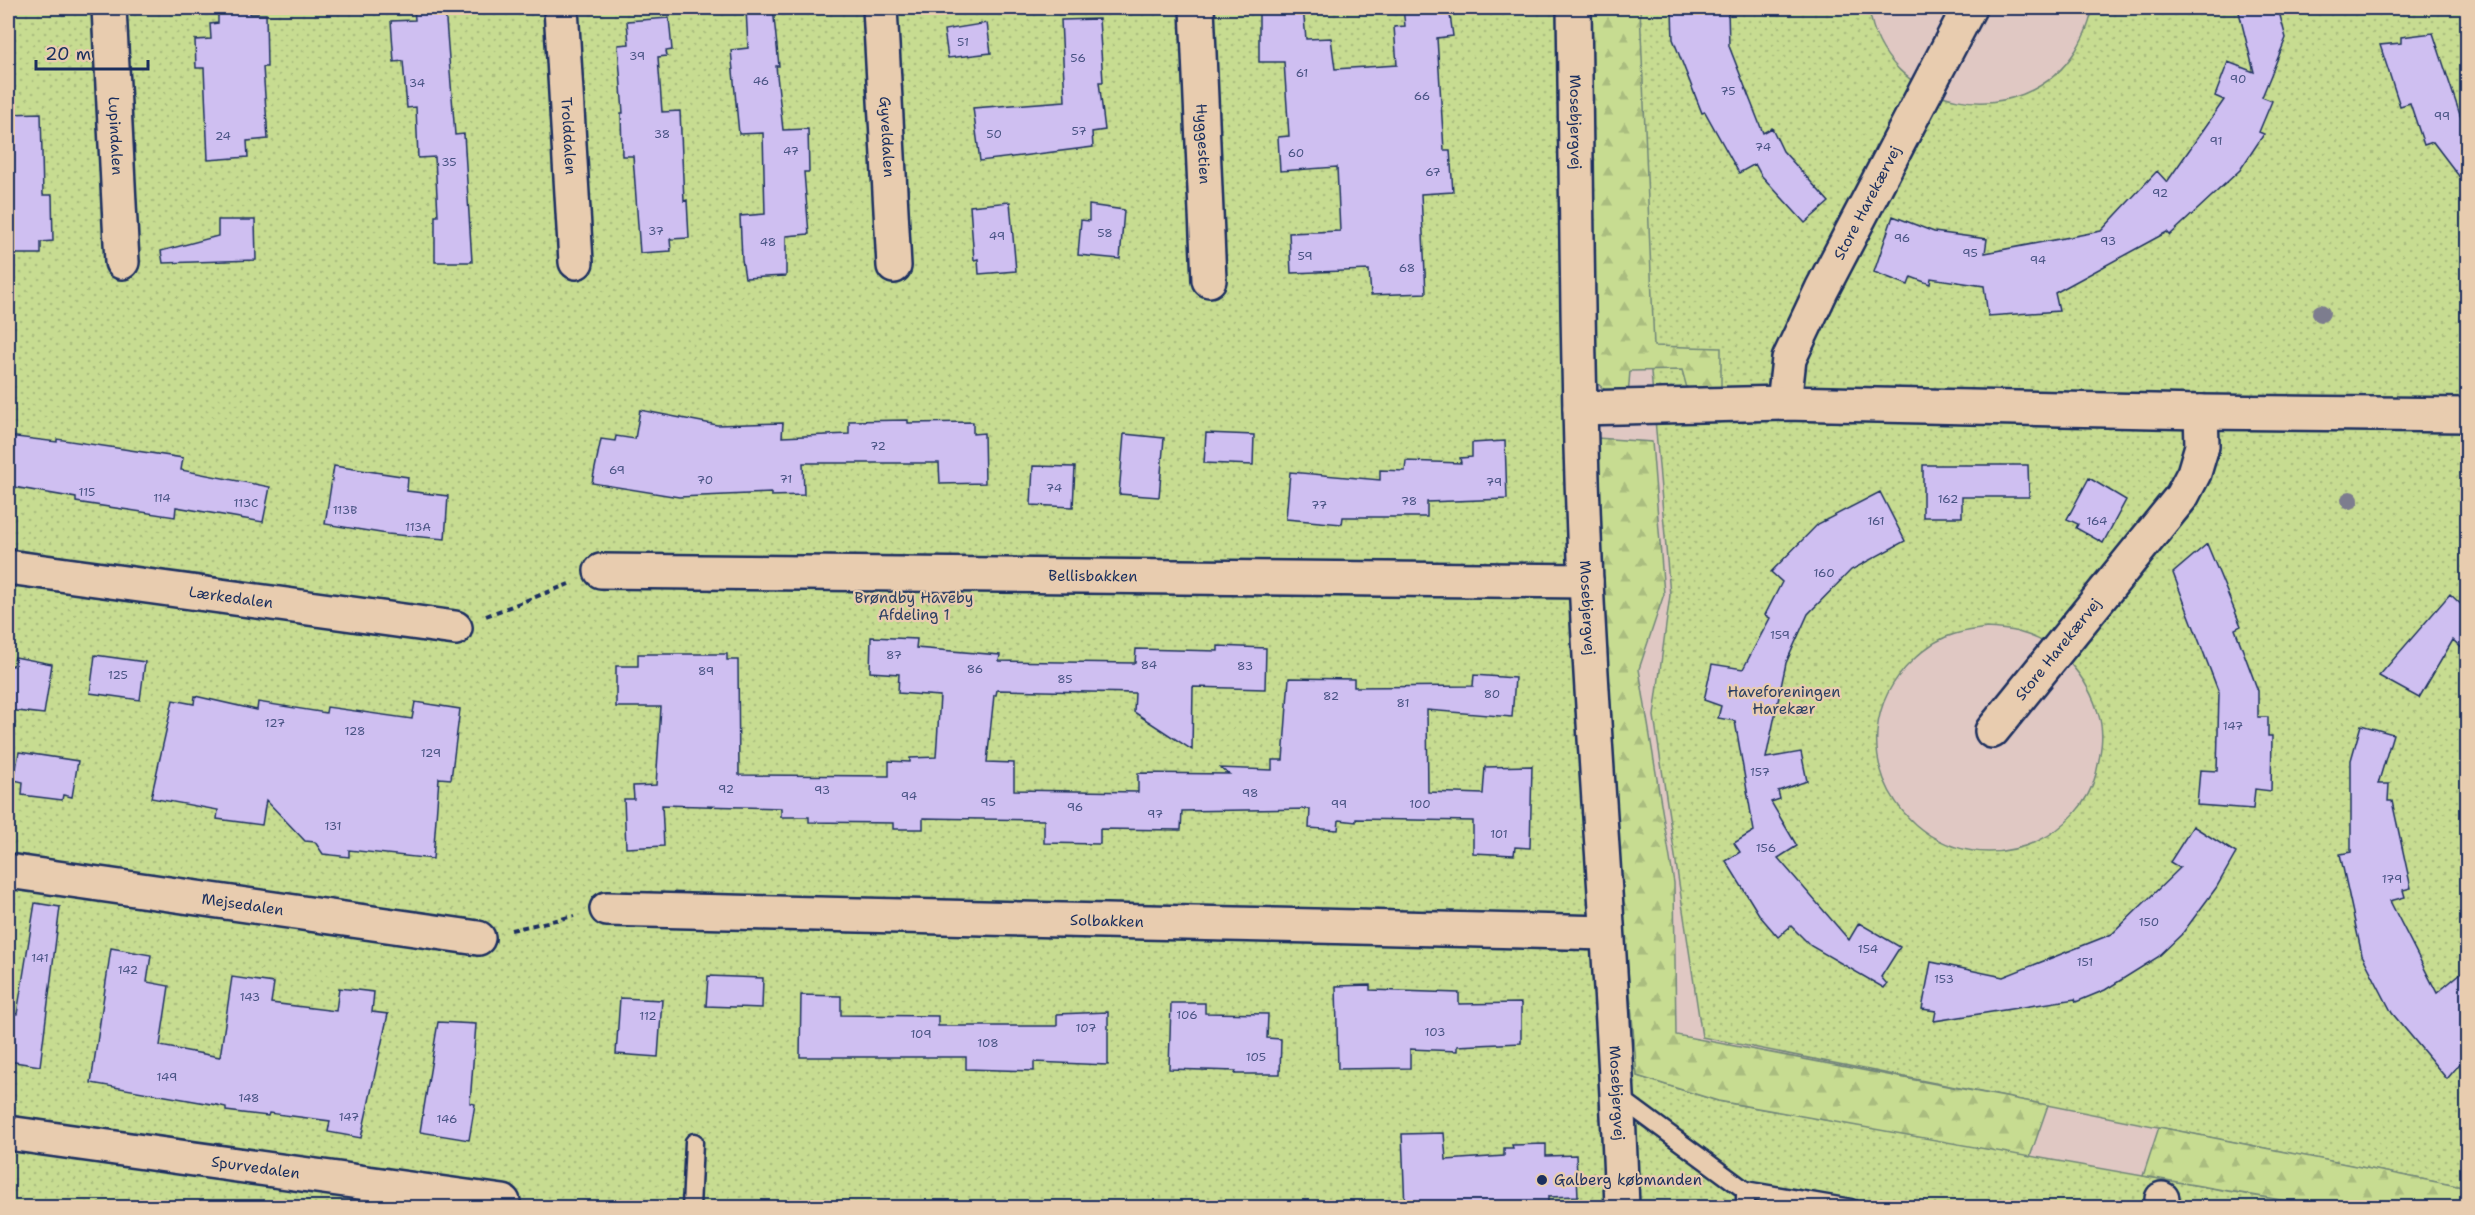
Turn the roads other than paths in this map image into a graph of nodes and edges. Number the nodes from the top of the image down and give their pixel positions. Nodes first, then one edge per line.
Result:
1 (109, 8) edge
2 (561, 8) edge
3 (880, 8) edge
4 (1197, 8) edge
5 (1574, 8) edge
6 (1969, 8) edge
7 (122, 262) dead end
8 (576, 262) dead end
9 (894, 266) dead end
10 (1209, 280) dead end
11 (1784, 404) junction
12 (1580, 408) junction
13 (2201, 412) junction
14 (2468, 414) edge
15 (8, 567) edge
16 (601, 571) road end
17 (1586, 581) junction
18 (455, 628) road end
19 (1992, 731) dead end
20 (8, 872) edge
21 (607, 909) road end
22 (1607, 933) junction
23 (478, 938) road end
24 (1619, 1097) junction
25 (8, 1133) edge
26 (694, 1142) dead end
27 (1745, 1190) junction
28 (503, 1202) dead end
29 (691, 1208) edge
30 (1622, 1208) edge
31 (1745, 1208) edge
32 (1851, 1208) edge

1 - 7 street, Lupindalen
2 - 8 street, Trolddalen
3 - 9 street, Gyveldalen
4 - 10 street, Hyggestien
5 - 12 street, Mosebjergvej
6 - 11 street, Store Harekærvej
11 - 12 street
11 - 13 street
12 - 17 street, Mosebjergvej
13 - 14 street
13 - 19 street, Store Harekærvej
15 - 18 street, Lærkedalen
16 - 17 street, Bellisbakken
17 - 22 street, Mosebjergvej
20 - 23 street, Mejsedalen
21 - 22 street, Solbakken
22 - 24 street, Mosebjergvej
24 - 27 lane
24 - 30 street, Mosebjergvej
25 - 28 street, Spurvedalen
26 - 29 lane
27 - 31 lane
27 - 32 lane

